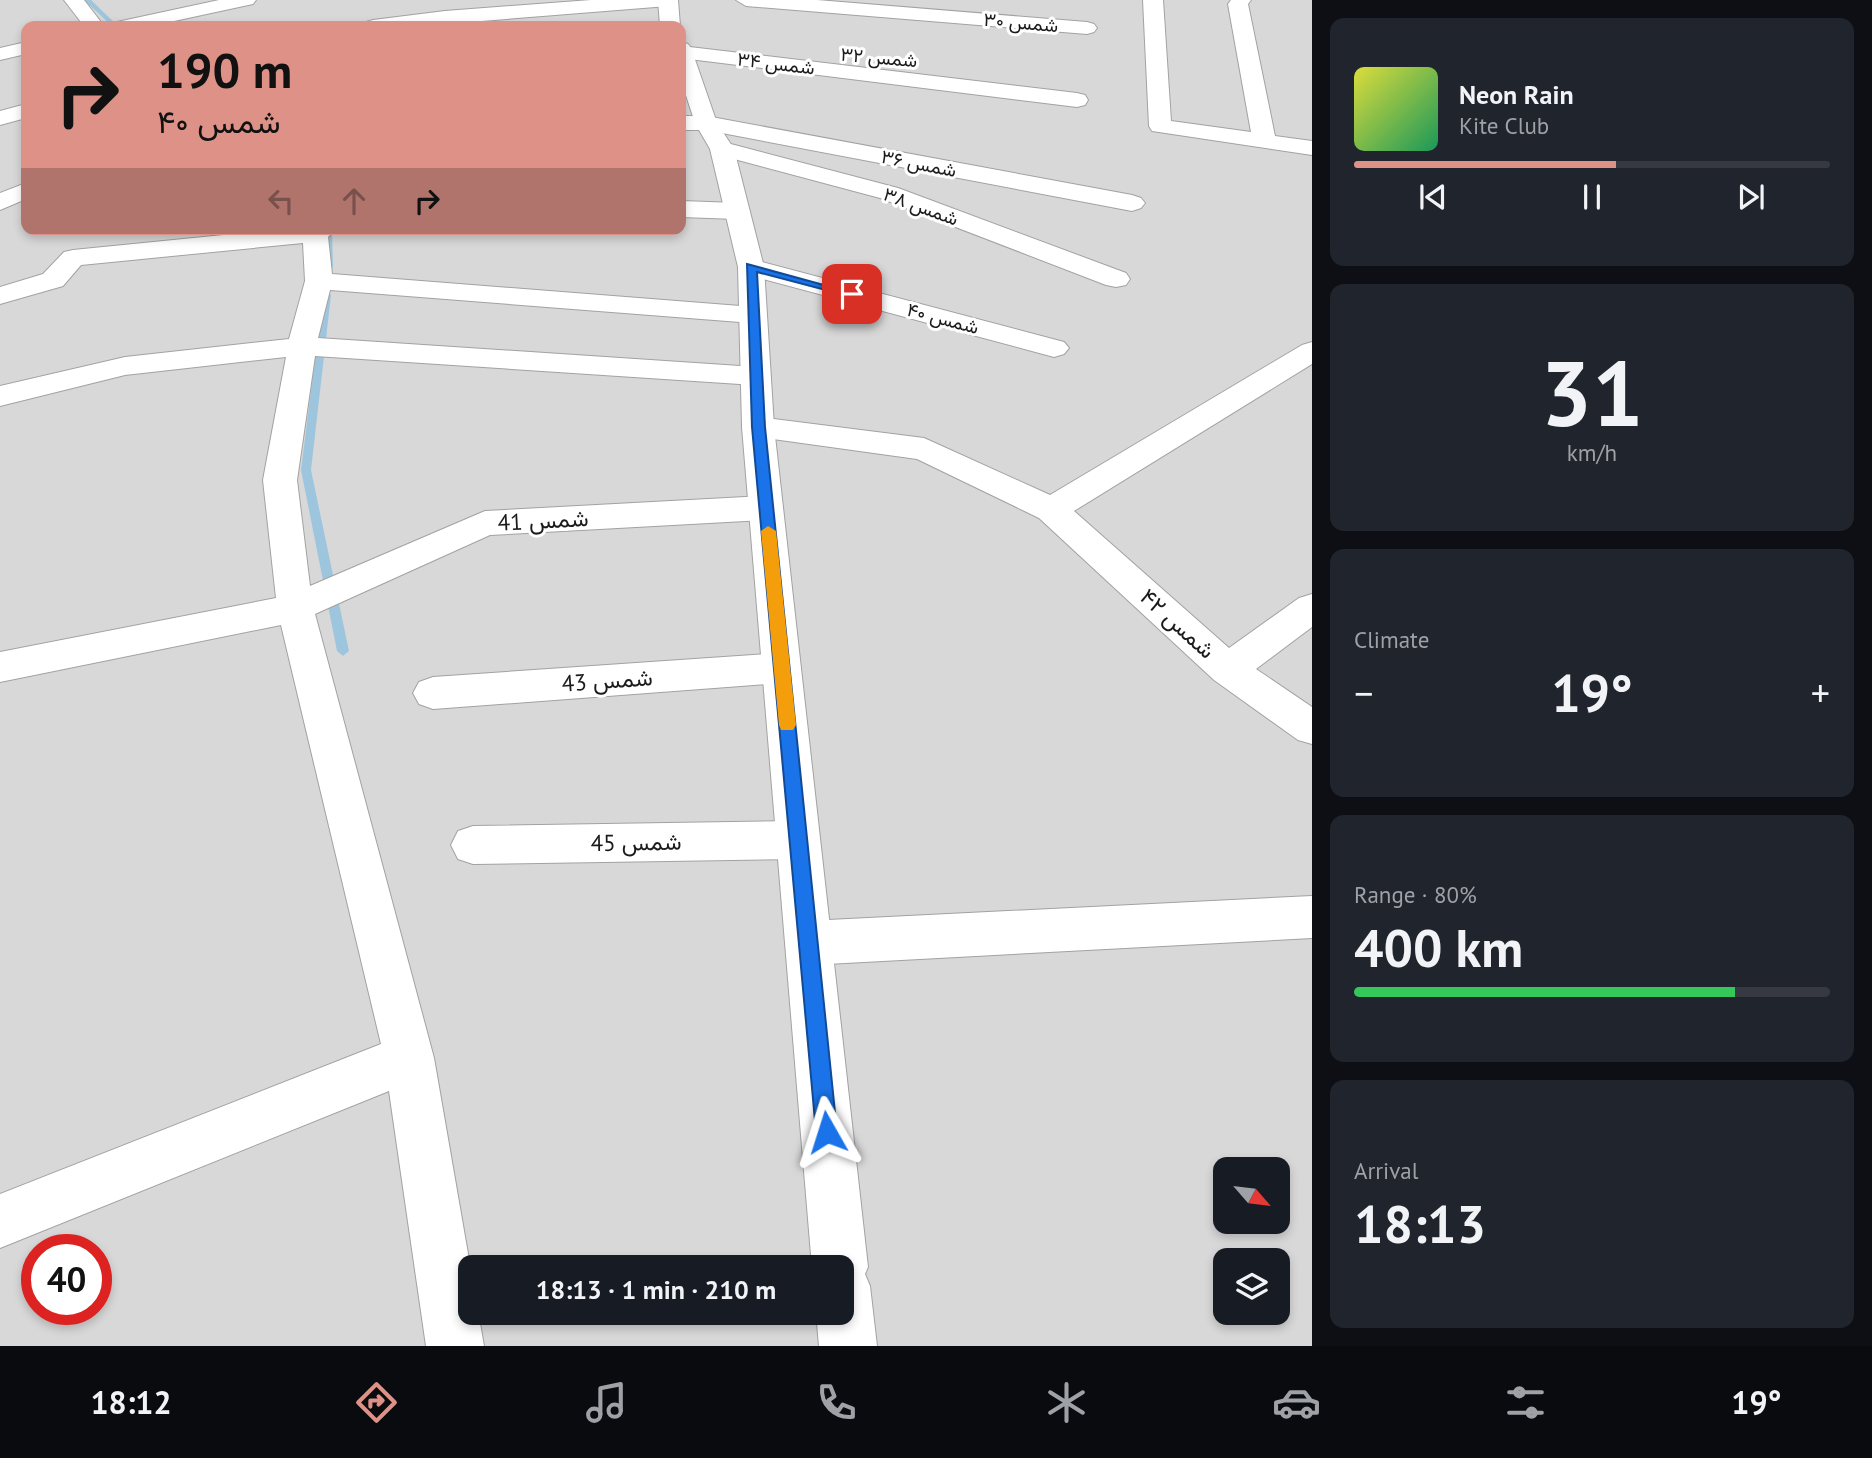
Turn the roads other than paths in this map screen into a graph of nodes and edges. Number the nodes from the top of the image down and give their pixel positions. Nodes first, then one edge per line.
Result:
1 (74, 0) edge
2 (246, 0) edge
3 (668, 0) edge
4 (746, 0) edge
5 (1153, 0) edge
6 (1241, 0) edge
7 (90, 21) edge
8 (147, 21) edge
9 (413, 21) edge
10 (673, 21) edge
11 (1087, 28) dead end
12 (686, 44) edge
13 (686, 44) edge
14 (21, 49) edge
15 (0, 54) edge
16 (954, 64) dead end
17 (686, 71) edge
18 (1077, 100) dead end
19 (21, 112) edge
20 (697, 114) edge
21 (0, 118) edge
22 (1264, 140) junction
23 (1312, 148) edge
24 (21, 192) edge
25 (0, 202) edge
26 (1132, 203) dead end
27 (686, 209) edge
28 (737, 211) junction
29 (283, 235) edge
30 (319, 235) edge
31 (751, 267) junction
32 (1116, 279) dead end
33 (319, 281) junction
34 (0, 296) edge
35 (753, 315) junction
36 (302, 345) junction
37 (1054, 348) dead end
38 (1312, 351) edge
39 (755, 376) junction
40 (0, 396) edge
41 (758, 427) junction
42 (766, 508) junction
43 (1051, 510) junction
44 (295, 608) junction
45 (1312, 608) edge
46 (0, 667) edge
47 (782, 668) junction
48 (1228, 669) junction
49 (433, 693) dead end
50 (1312, 728) edge
51 (798, 840) junction
52 (473, 845) dead end
53 (1312, 916) edge
54 (808, 943) junction
55 (409, 1058) junction
56 (0, 1221) edge
57 (839, 1255) edge
58 (846, 1325) edge
59 (455, 1346) edge
60 (848, 1346) edge

1 - 7 street
2 - 8 street
3 - 9 street
3 - 10 street
4 - 11 street, شمس ۳۰
5 - 22 street
6 - 22 street
12 - 16 street, شمس ۳۲
13 - 18 street, شمس ۳۴
14 - 15 street
17 - 20 street
19 - 21 street
20 - 26 street, شمس ۳۶
20 - 28 street
20 - 32 street, شمس ۳۸
22 - 23 street
24 - 25 street
27 - 28 street
28 - 31 street
29 - 34 street
30 - 33 street
31 - 35 street
31 - 37 street, شمس ۴۰
33 - 35 street
33 - 36 street
35 - 39 street
36 - 39 street
36 - 40 street
36 - 44 street
38 - 43 street
39 - 41 street
41 - 42 street
41 - 43 street, شمس ۴۲
42 - 44 street, شمس 41
42 - 47 street
43 - 48 street, شمس ۴۲
44 - 46 street, شمس 41
44 - 55 street
45 - 48 street
47 - 49 street, شمس 43
47 - 51 street
48 - 50 street, شمس ۴۲
51 - 52 street, شمس 45
51 - 54 street
53 - 54 street
54 - 57 street
55 - 56 street
55 - 59 street
58 - 60 street

